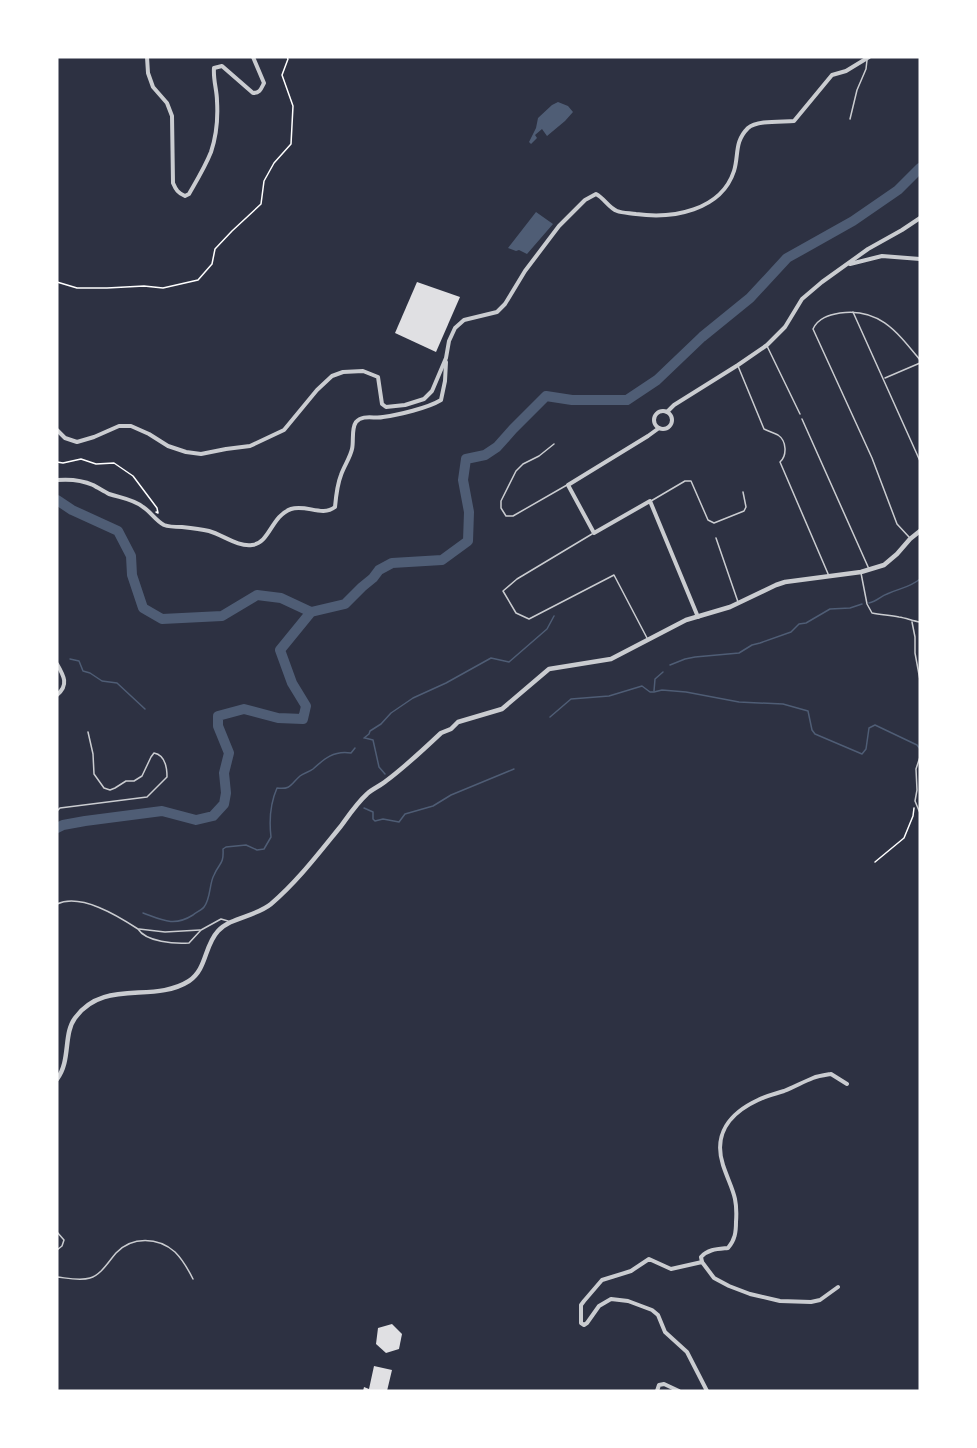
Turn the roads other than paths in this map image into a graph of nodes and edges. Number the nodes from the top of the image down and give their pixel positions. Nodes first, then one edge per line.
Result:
1 (147, 57) edge
2 (253, 57) edge
3 (868, 58) edge
4 (850, 119) dead end
5 (920, 218) edge
6 (920, 259) edge
7 (846, 265) junction
8 (852, 312) junction
9 (767, 345) junction
10 (446, 358) junction
11 (920, 362) edge
12 (738, 365) junction
13 (884, 379) junction
14 (674, 405) junction
15 (667, 412) junction
16 (800, 414) dead end
17 (671, 416) junction
18 (802, 419) dead end
19 (655, 424) junction
20 (659, 428) junction
21 (57, 430) edge
22 (648, 436) junction
23 (554, 444) dead end
24 (920, 461) edge
25 (57, 480) edge
26 (568, 485) junction
27 (743, 492) dead end
28 (650, 501) junction
29 (920, 531) edge
30 (594, 533) junction
31 (716, 538) dead end
32 (910, 539) junction
33 (869, 570) junction
34 (861, 572) junction
35 (829, 576) junction
36 (739, 604) junction
37 (698, 617) junction
38 (912, 621) junction
39 (920, 622) edge
40 (648, 639) junction
41 (57, 664) edge
42 (920, 680) edge
43 (57, 695) edge
44 (88, 732) dead end
45 (920, 741) edge
46 (920, 745) edge
47 (920, 757) edge
48 (57, 811) edge
49 (920, 813) edge
50 (57, 904) edge
51 (232, 922) junction
52 (138, 929) junction
53 (201, 930) junction
54 (57, 1079) edge
55 (848, 1084) dead end
56 (57, 1232) edge
57 (57, 1250) edge
58 (702, 1262) junction
59 (57, 1277) edge
60 (193, 1279) dead end
61 (838, 1287) dead end
62 (657, 1391) edge
63 (679, 1391) edge
64 (707, 1391) edge

1 - 2 street
3 - 4 lane
3 - 10 street
5 - 7 street
6 - 7 street
7 - 9 street
8 - 11 lane
8 - 13 lane
8 - 32 lane
9 - 12 street
9 - 16 lane
10 - 21 street
10 - 25 street
11 - 13 lane
12 - 14 street
12 - 35 lane
13 - 24 lane
14 - 15 street
14 - 17 street
15 - 17 street
15 - 19 street
17 - 20 street
18 - 33 lane
19 - 20 street
19 - 22 street
20 - 22 street
22 - 26 street
23 - 26 lane
26 - 30 street
27 - 28 lane
28 - 30 street
28 - 37 street
29 - 32 street
30 - 40 lane
31 - 36 lane
32 - 33 street
33 - 34 street
34 - 35 street
34 - 38 lane
35 - 36 street
36 - 37 street
37 - 40 street
38 - 39 lane
38 - 42 lane
40 - 51 street
41 - 43 street
44 - 48 lane
45 - 46 lane
47 - 49 lane
50 - 52 lane
51 - 53 lane
51 - 54 street
52 - 53 lane
52 - 53 lane
55 - 58 street
56 - 57 lane
58 - 61 street
58 - 64 street
59 - 60 lane
62 - 63 street

